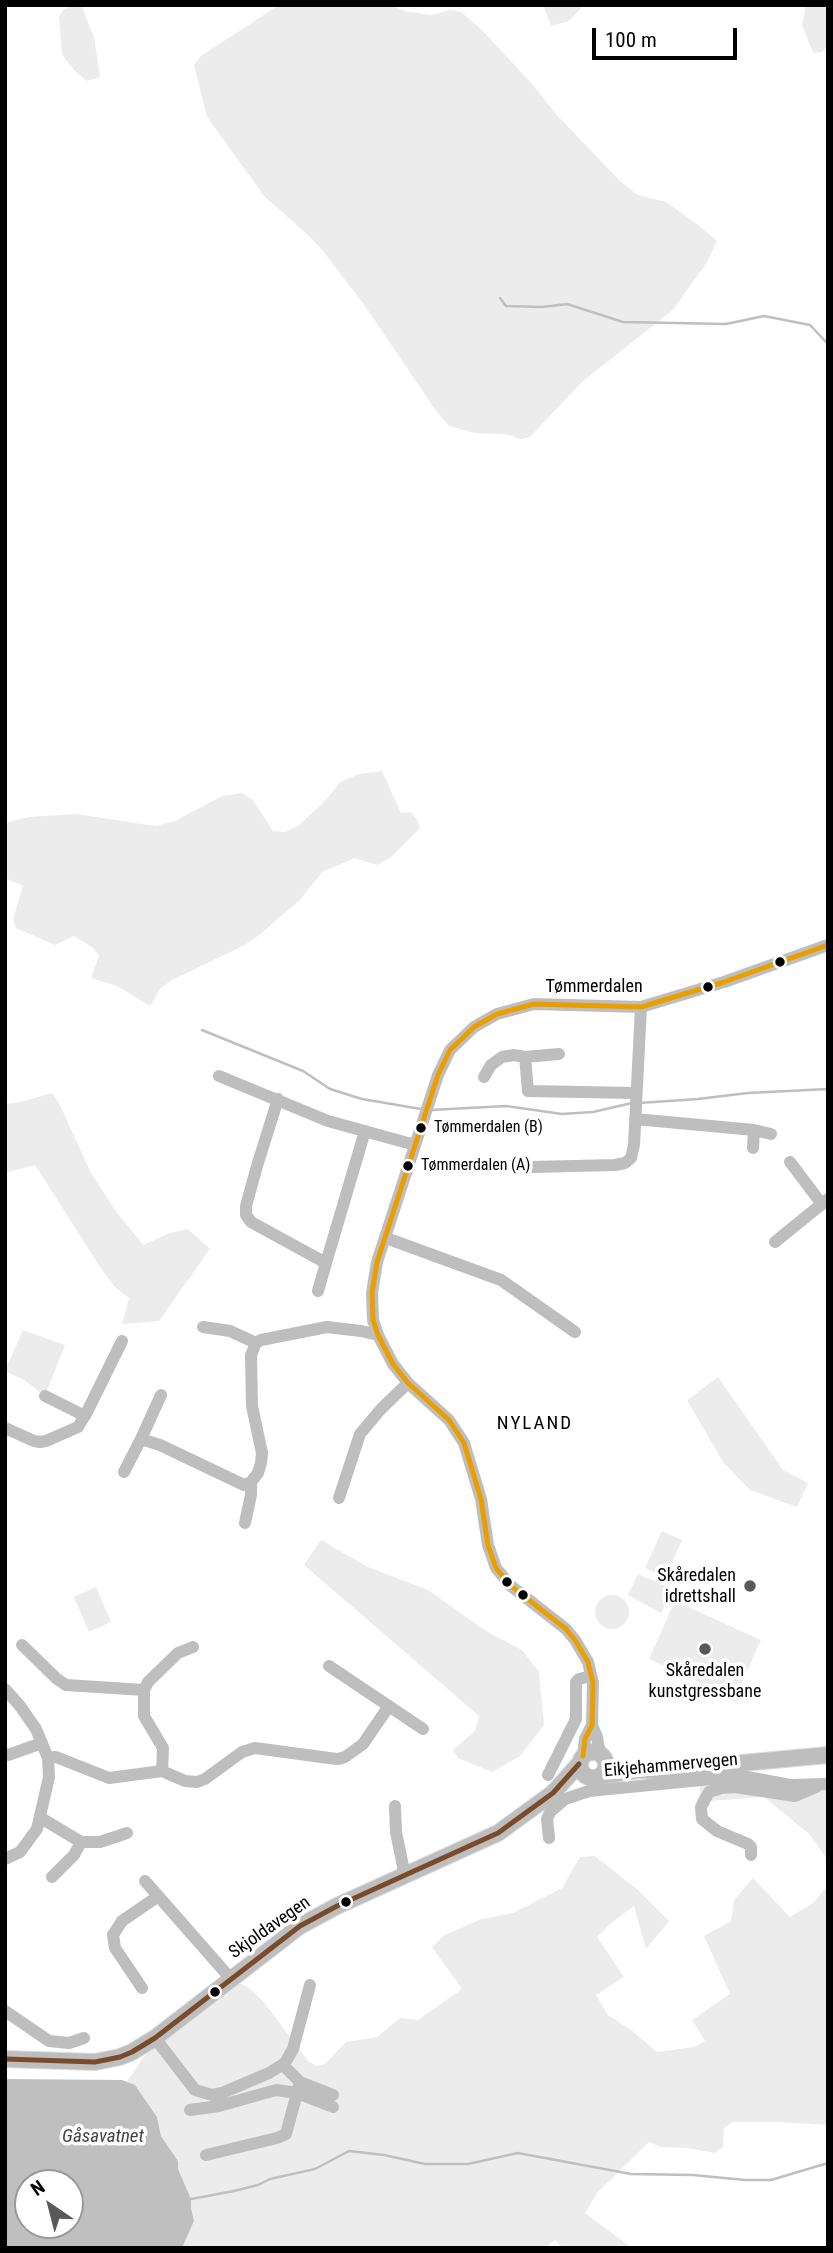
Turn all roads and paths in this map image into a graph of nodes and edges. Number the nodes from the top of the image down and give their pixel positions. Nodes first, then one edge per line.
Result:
1 (828, 945) edge
2 (641, 1007) junction
3 (559, 1055) dead end
4 (525, 1057) junction
5 (219, 1076) dead end
6 (484, 1077) dead end
7 (635, 1093) junction
8 (278, 1099) junction
9 (635, 1119) junction
10 (754, 1130) junction
11 (365, 1131) junction
12 (771, 1134) dead end
13 (415, 1145) junction
14 (753, 1148) dead end
15 (790, 1162) dead end
16 (532, 1167) dead end
17 (824, 1201) edge
18 (386, 1238) junction
19 (775, 1242) dead end
20 (326, 1263) junction
21 (318, 1291) dead end
22 (203, 1327) dead end
23 (575, 1332) dead end
24 (378, 1335) junction
25 (121, 1341) dead end
26 (256, 1343) junction
27 (408, 1383) junction
28 (162, 1395) dead end
29 (45, 1396) dead end
30 (85, 1416) junction
31 (5, 1428) edge
32 (141, 1439) junction
33 (124, 1472) dead end
34 (251, 1482) junction
35 (339, 1498) dead end
36 (245, 1523) dead end
37 (23, 1645) dead end
38 (193, 1647) dead end
39 (329, 1666) dead end
40 (591, 1676) junction
41 (5, 1689) edge
42 (144, 1690) junction
43 (389, 1706) junction
44 (592, 1725) junction
45 (423, 1729) dead end
46 (42, 1743) junction
47 (8, 1755) dead end
48 (828, 1755) edge
49 (602, 1756) junction
50 (48, 1758) junction
51 (581, 1760) junction
52 (638, 1770) junction
53 (162, 1771) junction
54 (548, 1775) dead end
55 (594, 1777) junction
56 (824, 1785) edge
57 (553, 1793) junction
58 (395, 1806) dead end
59 (41, 1818) junction
60 (127, 1833) dead end
61 (549, 1838) dead end
62 (81, 1842) junction
63 (751, 1855) dead end
64 (5, 1859) edge
65 (405, 1875) junction
66 (52, 1877) dead end
67 (145, 1881) dead end
68 (157, 1897) junction
69 (231, 1979) junction
70 (310, 1985) dead end
71 (142, 1988) dead end
72 (5, 2011) edge
73 (83, 2038) dead end
74 (155, 2038) junction
75 (5, 2059) edge
76 (283, 2065) junction
77 (299, 2088) junction
78 (333, 2101) dead end
79 (190, 2110) dead end
80 (206, 2155) dead end

1 - 2 street, Tømmerdalen
2 - 7 street
2 - 13 street, Tømmerdalen
3 - 4 street
4 - 6 street
4 - 7 street
5 - 8 street
7 - 9 street
8 - 11 street
8 - 20 street
9 - 10 street
9 - 16 street
10 - 12 street
10 - 14 street
11 - 13 street
11 - 20 street
13 - 18 street, Tømmerdalen
15 - 17 street
17 - 19 street
18 - 23 street
18 - 24 street, Tømmerdalen
20 - 21 street
22 - 26 street
24 - 26 street
24 - 27 street, Tømmerdalen
25 - 30 street
26 - 34 street
27 - 35 street
27 - 40 street, Tømmerdalen
28 - 32 street
29 - 30 street
30 - 31 street
32 - 33 street
32 - 34 street
34 - 36 street
37 - 42 street
38 - 42 street
39 - 43 street
40 - 44 street, Tømmerdalen
40 - 54 street
41 - 46 street
42 - 53 street
43 - 45 street
43 - 53 street
44 - 49 street, Tømmerdalen
44 - 51 street, Tømmerdalen
46 - 47 street
46 - 50 street
48 - 52 main road, Skjoldavegen
49 - 51 main road
49 - 52 main road, Skjoldavegen
49 - 55 main road
50 - 53 street
50 - 59 street
51 - 55 main road
51 - 57 main road, Skjoldavegen
52 - 55 main road, Skjoldavegen
55 - 57 main road, Skjoldavegen
56 - 61 street, Eikjehammervegen
56 - 63 street
57 - 65 main road, Skjoldavegen
58 - 65 street
59 - 62 street
59 - 64 street
60 - 62 street
62 - 66 street
65 - 69 main road, Skjoldavegen
67 - 68 street
68 - 69 street
68 - 71 street
69 - 74 main road, Skjoldavegen
70 - 76 street
72 - 73 street
74 - 75 main road, Skjoldavegen
74 - 76 street
76 - 77 street
77 - 78 street
77 - 79 street
77 - 80 street

